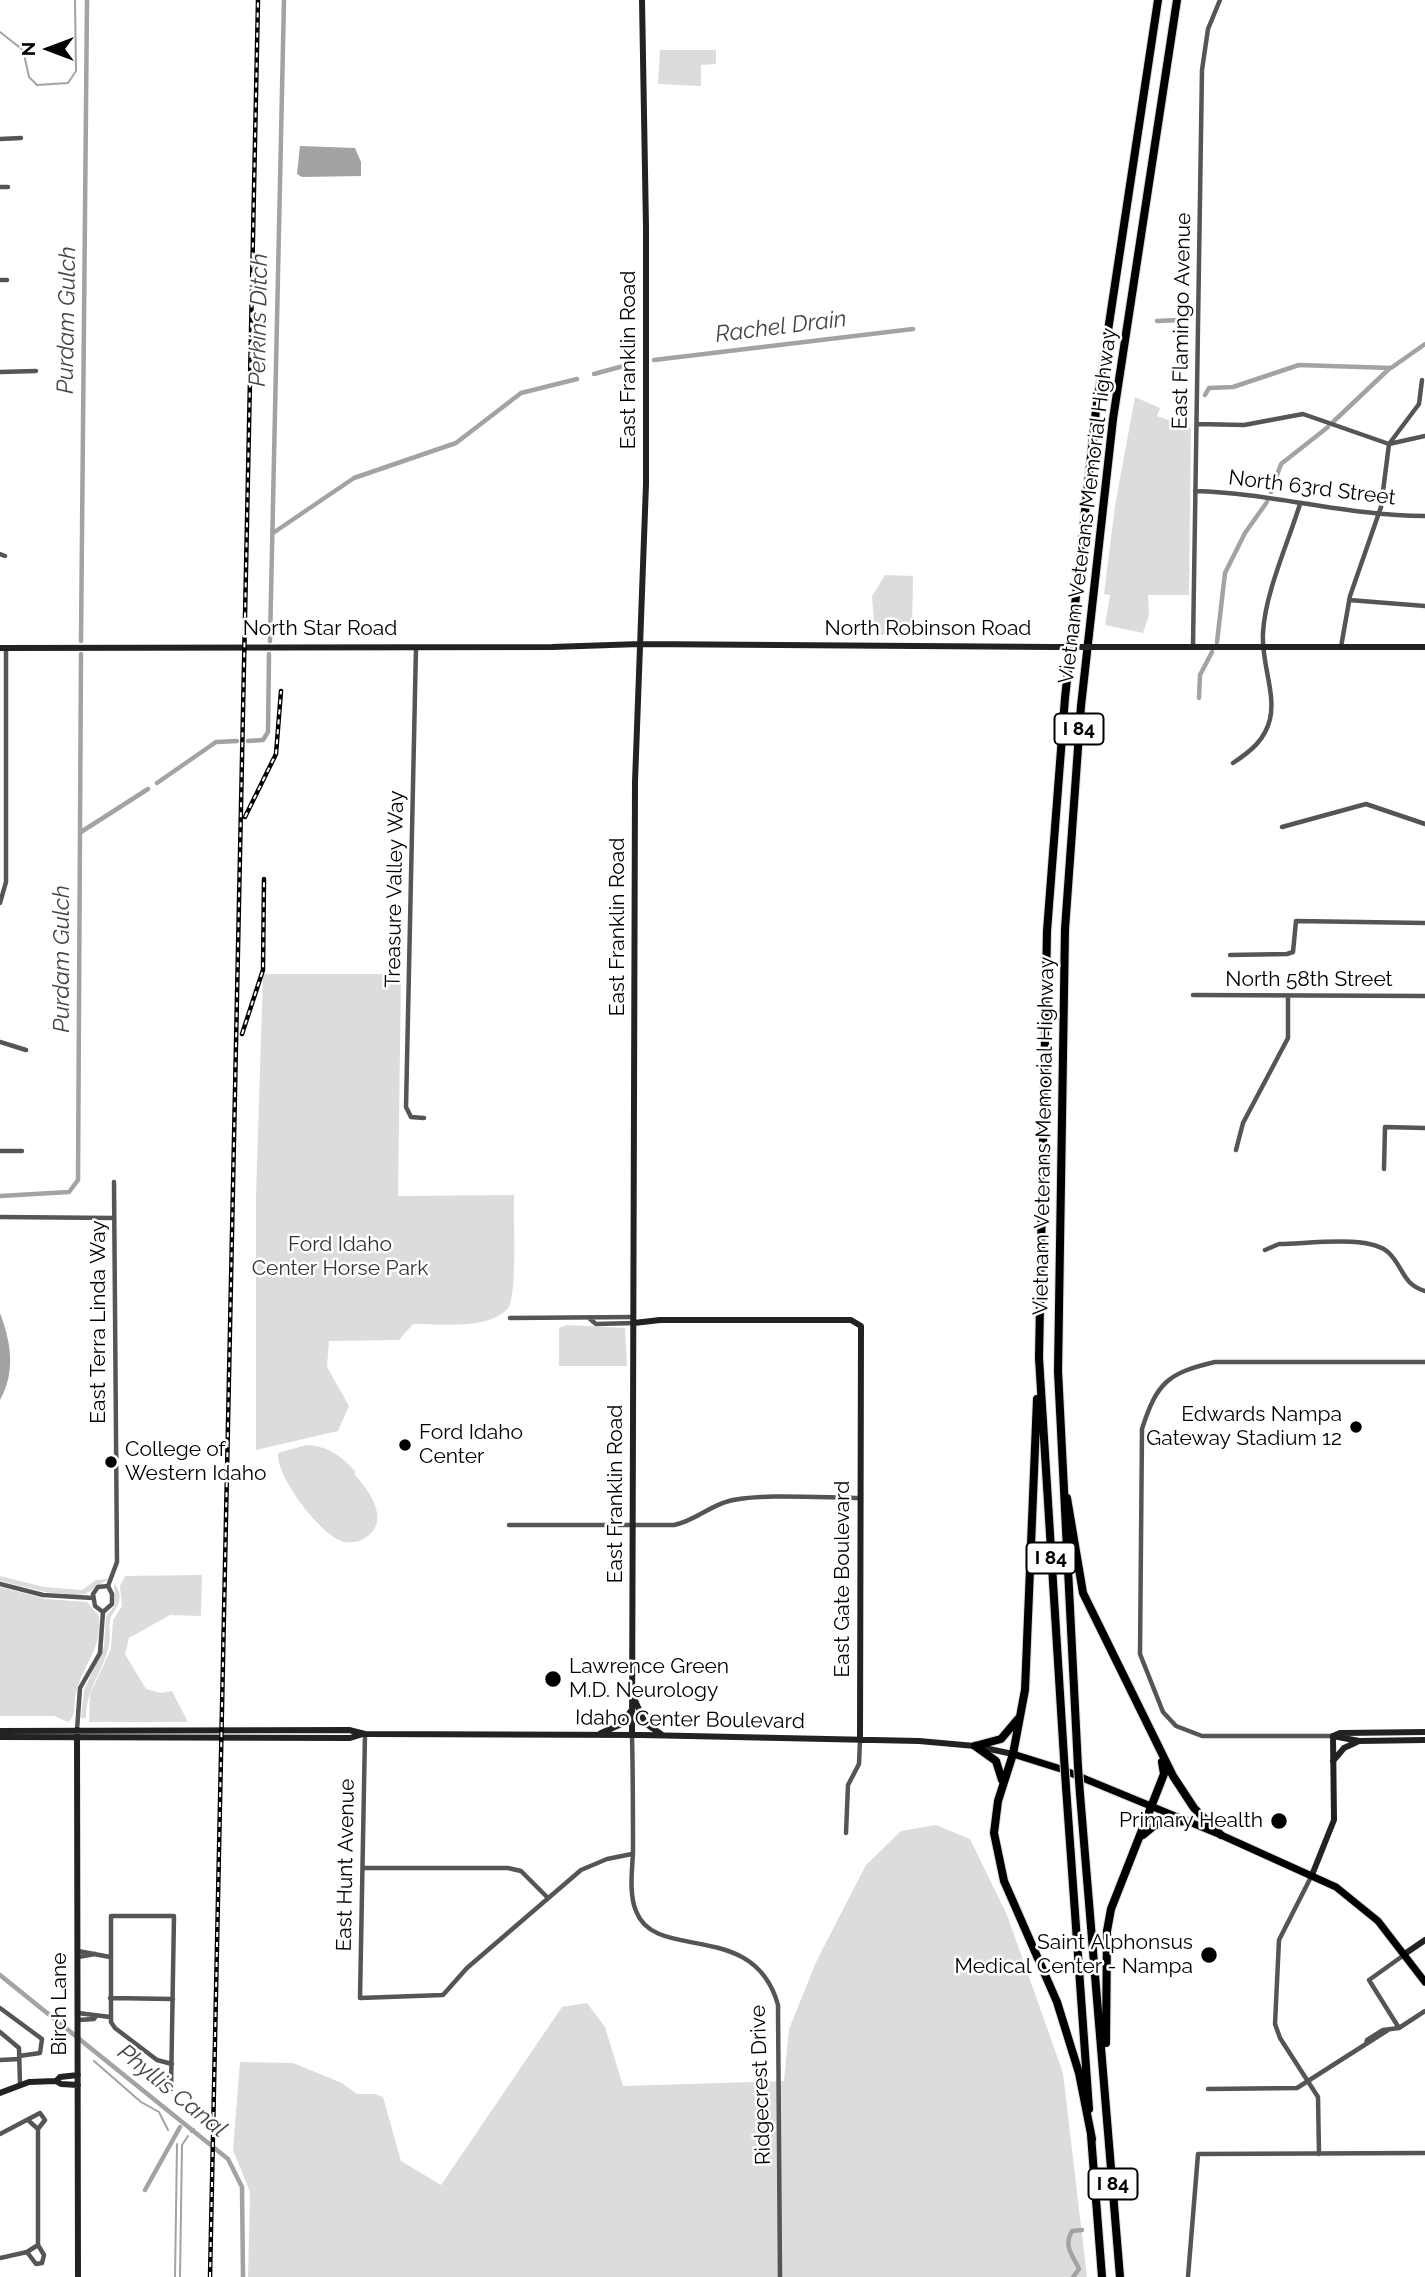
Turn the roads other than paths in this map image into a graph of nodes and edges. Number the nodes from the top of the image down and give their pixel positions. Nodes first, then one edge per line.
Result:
1 (642, 0) edge
2 (1158, 0) edge
3 (1177, 0) edge
4 (1220, 0) edge
5 (21, 138) dead end
6 (0, 139) edge
7 (0, 187) edge
8 (8, 187) dead end
9 (0, 280) edge
10 (7, 280) dead end
11 (36, 371) dead end
12 (0, 372) edge
13 (1422, 380) dead end
14 (1197, 424) junction
15 (1425, 436) edge
16 (1389, 444) junction
17 (1195, 491) junction
18 (1300, 504) junction
19 (1378, 516) junction
20 (1425, 516) edge
21 (1349, 600) junction
22 (1425, 606) edge
23 (640, 644) junction
24 (1193, 645) junction
25 (1263, 646) junction
26 (416, 647) junction
27 (1425, 647) edge
28 (3, 648) edge
29 (1341, 648) junction
30 (1234, 763) dead end
31 (3, 782) edge
32 (1425, 824) edge
33 (1282, 827) dead end
34 (0, 904) edge
35 (1425, 923) edge
36 (1230, 955) dead end
37 (1193, 995) dead end
38 (1288, 996) junction
39 (1425, 996) edge
40 (0, 1042) edge
41 (26, 1050) dead end
42 (424, 1118) dead end
43 (1425, 1128) edge
44 (1237, 1150) dead end
45 (0, 1151) edge
46 (22, 1151) dead end
47 (1384, 1169) dead end
48 (114, 1182) dead end
49 (0, 1217) edge
50 (114, 1218) junction
51 (1265, 1250) dead end
52 (1425, 1291) edge
53 (510, 1318) dead end
54 (634, 1320) junction
55 (1038, 1358) junction
56 (1425, 1362) edge
57 (1061, 1464) junction
58 (861, 1498) junction
59 (509, 1525) dead end
60 (633, 1526) junction
61 (0, 1584) edge
62 (108, 1586) junction
63 (93, 1598) junction
64 (103, 1612) junction
65 (633, 1695) junction
66 (633, 1707) junction
67 (1022, 1712) junction
68 (0, 1731) edge
69 (1425, 1732) edge
70 (77, 1734) junction
71 (365, 1734) junction
72 (597, 1735) junction
73 (632, 1735) junction
74 (662, 1735) junction
75 (1333, 1735) junction
76 (0, 1737) edge
77 (860, 1740) junction
78 (1425, 1740) edge
79 (1359, 1741) junction
80 (975, 1746) junction
81 (1013, 1754) junction
82 (1161, 1755) junction
83 (1333, 1761) junction
84 (1002, 1787) junction
85 (1151, 1806) junction
86 (1184, 1821) junction
87 (846, 1833) dead end
88 (1221, 1835) junction
89 (1135, 1846) junction
90 (632, 1854) junction
91 (363, 1868) junction
92 (1312, 1875) junction
93 (548, 1898) junction
94 (1425, 1940) edge
95 (78, 1954) junction
96 (1406, 1954) junction
97 (110, 1956) junction
98 (1425, 1982) edge
99 (110, 1998) junction
100 (173, 1999) junction
101 (0, 2008) edge
102 (1425, 2011) edge
103 (110, 2017) junction
104 (78, 2020) junction
105 (1399, 2028) junction
106 (0, 2032) edge
107 (19, 2057) junction
108 (1, 2060) edge
109 (172, 2064) junction
110 (78, 2075) junction
111 (56, 2081) junction
112 (1309, 2082) junction
113 (20, 2085) junction
114 (79, 2085) junction
115 (172, 2089) dead end
116 (1208, 2089) dead end
117 (1106, 2092) junction
118 (0, 2094) edge
119 (29, 2121) junction
120 (38, 2129) junction
121 (0, 2134) edge
122 (1092, 2139) junction
123 (1425, 2153) edge
124 (1319, 2154) junction
125 (38, 2245) junction
126 (27, 2252) junction
127 (0, 2258) edge
128 (79, 2277) edge
129 (780, 2277) edge
130 (1102, 2277) edge
131 (1121, 2277) edge
132 (1188, 2277) edge

1 - 23 main road, East Franklin Road
2 - 55 highway, Vietnam Veterans Memorial Highway / I 84
3 - 57 highway, Vietnam Veterans Memorial Highway / I 84
4 - 14 street, East Flamingo Avenue
5 - 6 street
7 - 8 street
9 - 10 street
11 - 12 street
13 - 16 street
14 - 16 street
14 - 17 street, East Flamingo Avenue
15 - 16 street
16 - 19 street
17 - 18 street, North 63rd Street
17 - 24 street, East Flamingo Avenue
18 - 19 street, North 63rd Street
18 - 25 street
19 - 20 street, North 63rd Street
19 - 21 street
21 - 22 street
21 - 29 street
23 - 24 main road, North Robinson Road, bridge
23 - 26 main road, North Star Road
23 - 54 main road, East Franklin Road
24 - 25 main road, North Robinson Road
25 - 29 main road, North Robinson Road
25 - 30 street
26 - 28 main road, North Star Road
26 - 42 street, Treasure Valley Way
27 - 29 main road, North Robinson Road
28 - 31 street
31 - 34 street
32 - 33 street
35 - 36 street
37 - 38 street, North 58th Street
38 - 39 street, North 58th Street
38 - 44 street
40 - 41 street
43 - 47 street
45 - 46 street
48 - 50 street, East Terra Linda Way
49 - 50 street
50 - 62 street, East Terra Linda Way
51 - 52 street
53 - 54 street
54 - 58 main road, East Gate Boulevard
54 - 60 main road, East Franklin Road
55 - 67 highway
55 - 122 highway, Vietnam Veterans Memorial Highway / I 84, bridge
56 - 75 street
57 - 82 highway
57 - 117 highway, Vietnam Veterans Memorial Highway / I 84, bridge
58 - 60 street
58 - 77 main road, East Gate Boulevard
59 - 60 street
60 - 65 main road, East Franklin Road
61 - 63 street
62 - 63 street
62 - 64 street
63 - 64 street
64 - 70 street
65 - 66 main road, East Franklin Road
65 - 74 main road
66 - 72 main road
66 - 73 main road, East Franklin Road
67 - 80 highway
67 - 81 highway
68 - 70 main road, Idaho Center Boulevard
69 - 75 main road
70 - 71 main road, Idaho Center Boulevard
70 - 76 main road, Idaho Center Boulevard
70 - 95 main road, Birch Lane
71 - 72 main road, Idaho Center Boulevard
71 - 91 street, East Hunt Avenue
72 - 73 main road, Idaho Center Boulevard
73 - 74 main road, Idaho Center Boulevard
73 - 90 street, East Franklin Road
74 - 77 main road, Idaho Center Boulevard
75 - 79 main road
75 - 83 main road
77 - 80 main road, Idaho Center Boulevard
77 - 87 street, East Gate Boulevard
78 - 79 main road
79 - 83 main road
80 - 81 main road, Idaho Center Boulevard
80 - 84 highway
81 - 84 highway
81 - 85 main road
82 - 85 highway
82 - 88 highway
83 - 92 main road
84 - 122 highway
85 - 86 main road
85 - 89 highway
86 - 88 main road
86 - 89 highway
88 - 92 main road
89 - 117 highway
90 - 93 street
90 - 129 street, Ridgecrest Drive
91 - 93 street
91 - 93 street, East Hunt Avenue
92 - 96 main road
92 - 112 street
94 - 96 main road
95 - 97 street
95 - 104 main road, Birch Lane
96 - 98 main road
96 - 105 street
97 - 99 street
97 - 100 street
99 - 100 street
99 - 103 street
100 - 109 street
101 - 107 street
102 - 105 street
103 - 104 street
103 - 109 street
104 - 110 main road, Birch Lane
105 - 112 street
106 - 107 street
107 - 108 street
107 - 113 street
109 - 115 street
110 - 111 main road
110 - 114 main road, Birch Lane
111 - 113 main road
111 - 114 main road
112 - 116 street
112 - 124 street
113 - 118 main road
114 - 128 main road, Birch Lane
117 - 131 highway, Vietnam Veterans Memorial Highway / I 84
119 - 120 street
119 - 120 street
119 - 121 street
120 - 125 street
122 - 130 highway, Vietnam Veterans Memorial Highway / I 84
123 - 124 street
124 - 132 street
125 - 126 street
125 - 126 street
126 - 127 street

